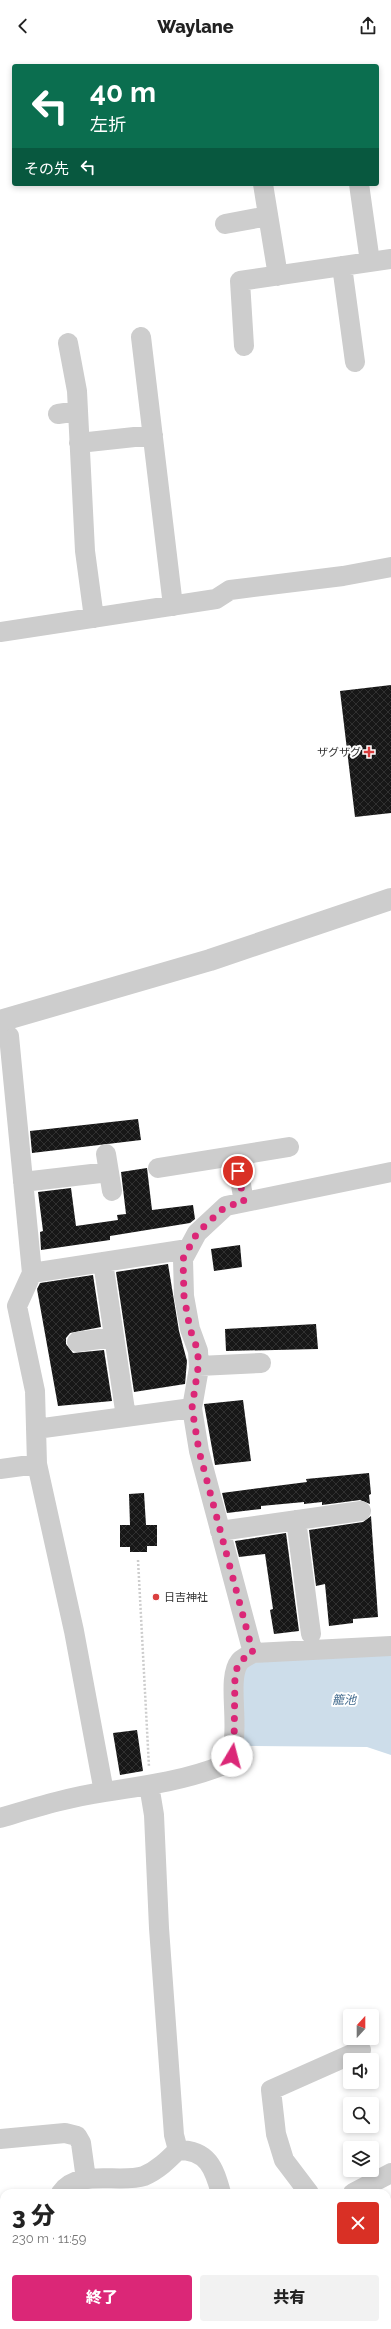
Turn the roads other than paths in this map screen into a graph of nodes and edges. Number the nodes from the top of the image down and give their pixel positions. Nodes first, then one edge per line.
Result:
1 (263, 186) edge
2 (359, 186) edge
3 (268, 216) junction
4 (225, 224) dead end
5 (391, 259) edge
6 (370, 262) junction
7 (342, 266) junction
8 (278, 276) junction
9 (141, 337) dead end
10 (68, 343) dead end
11 (244, 346) dead end
12 (355, 362) dead end
13 (153, 435) junction
14 (79, 443) junction
15 (391, 567) edge
16 (173, 606) junction
17 (94, 618) junction
18 (0, 632) edge
19 (391, 899) edge
20 (0, 1021) edge
21 (0, 1030) edge
22 (8, 1102) edge
23 (289, 1147) dead end
24 (236, 1156) junction
25 (158, 1168) dead end
26 (391, 1172) edge
27 (23, 1182) junction
28 (112, 1192) dead end
29 (244, 1202) junction
30 (188, 1249) junction
31 (103, 1262) junction
32 (32, 1273) junction
33 (114, 1337) junction
34 (77, 1342) dead end
35 (261, 1363) dead end
36 (199, 1366) junction
37 (192, 1408) junction
38 (126, 1417) junction
39 (36, 1429) junction
40 (37, 1464) junction
41 (0, 1469) edge
42 (361, 1511) dead end
43 (296, 1520) junction
44 (220, 1531) junction
45 (311, 1634) dead end
46 (391, 1646) edge
47 (253, 1653) junction
48 (149, 1785) junction
49 (104, 1792) junction
50 (0, 1818) edge
51 (362, 2050) dead end
52 (0, 2139) edge
53 (178, 2150) junction
54 (391, 2173) edge
55 (97, 2183) edge
56 (64, 2189) edge
57 (219, 2189) edge
58 (307, 2189) edge
59 (361, 2189) edge

1 - 3 street
2 - 6 street
3 - 4 street
3 - 8 street
5 - 6 street
6 - 7 street
7 - 8 street
7 - 12 street
8 - 11 street
9 - 13 street
10 - 14 street
13 - 14 street
13 - 16 street
14 - 17 street
15 - 16 street
16 - 17 street
17 - 18 street
19 - 20 street
21 - 22 street
22 - 27 street
23 - 24 street
24 - 25 street
24 - 29 street
26 - 29 street
27 - 28 street
27 - 32 street
29 - 30 street
30 - 31 street
30 - 36 street
31 - 32 street
31 - 33 street
32 - 39 street
33 - 34 street
33 - 38 street
35 - 36 street
36 - 37 street
37 - 38 street
37 - 44 street
38 - 39 street
39 - 40 street
40 - 41 street
40 - 49 street
42 - 43 street
43 - 44 street
43 - 45 street
44 - 47 street
46 - 47 street
47 - 48 street
48 - 49 street
48 - 53 street
49 - 50 street
51 - 58 street
52 - 55 street
53 - 55 street
53 - 57 street
54 - 59 street
55 - 56 street

